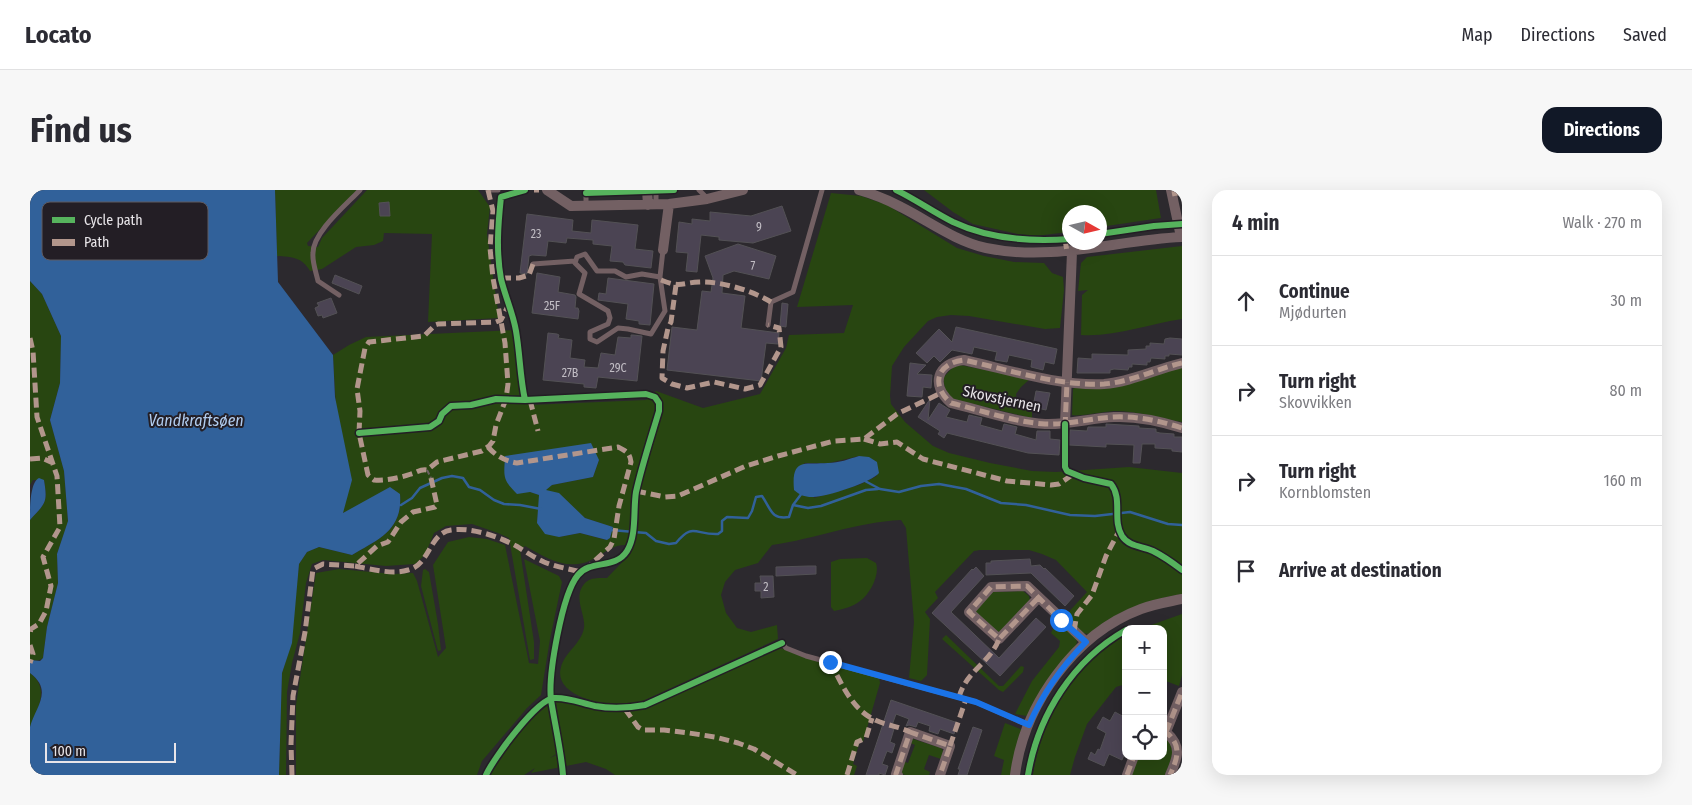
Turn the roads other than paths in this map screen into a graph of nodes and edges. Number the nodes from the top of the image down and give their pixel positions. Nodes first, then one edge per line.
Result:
1 (360, 190) edge
2 (488, 190) edge
3 (498, 190) edge
4 (547, 190) edge
5 (647, 190) edge
6 (656, 190) edge
7 (699, 190) edge
8 (743, 190) edge
9 (822, 190) edge
10 (859, 190) edge
11 (1171, 190) edge
12 (873, 192) edge
13 (586, 193) dead end
14 (707, 198) junction
15 (669, 204) junction
16 (652, 205) junction
17 (586, 206) junction
18 (1181, 237) edge
19 (663, 250) joint
20 (1072, 252) junction
21 (575, 261) junction
22 (533, 264) dead end
23 (660, 276) junction
24 (339, 295) dead end
25 (768, 325) dead end
26 (1182, 363) edge
27 (1067, 382) junction
28 (1065, 424) junction
29 (1182, 428) edge
30 (1038, 598) junction
31 (1182, 599) edge
32 (1086, 642) junction
33 (782, 643) dead end
34 (1182, 692) edge
35 (1029, 725) junction
36 (1167, 727) edge
37 (1167, 733) edge
38 (1133, 760) edge
39 (898, 775) edge
40 (940, 775) edge
41 (1015, 775) edge
42 (1127, 775) edge
43 (1170, 775) edge

1 - 24 lane
2 - 3 lane
4 - 17 street
5 - 16 street
6 - 16 lane
7 - 14 lane
8 - 14 street
9 - 25 lane
10 - 12 street
11 - 18 street
12 - 20 street
13 - 17 lane
14 - 15 street
15 - 16 street
15 - 19 street
16 - 17 street
18 - 20 street
19 - 23 lane
20 - 27 street
21 - 22 lane
21 - 23 lane
21 - 23 lane
26 - 27 street, Skovstjernen
27 - 28 street
27 - 28 street, Skovstjernen
28 - 29 street, Skovstjernen
30 - 30 street
30 - 32 street
31 - 32 street
32 - 35 street
33 - 35 lane
34 - 36 street
35 - 41 street
37 - 43 street
38 - 42 street
39 - 40 street

